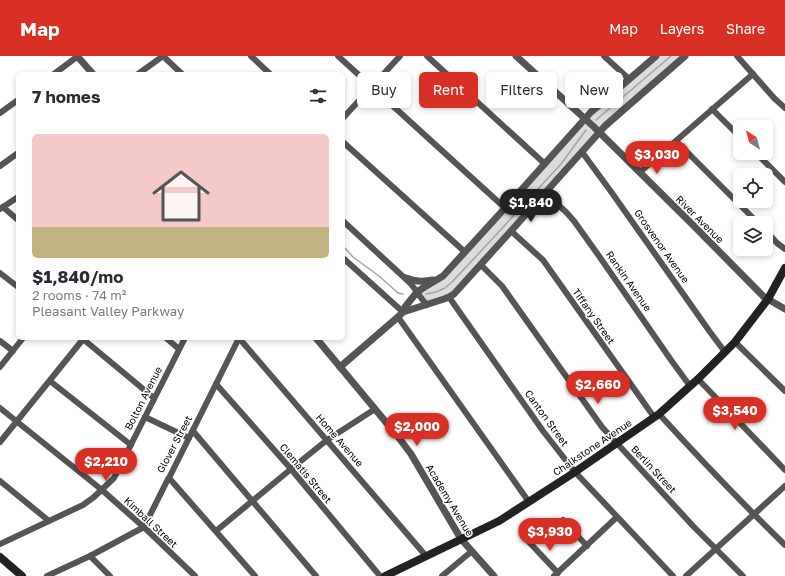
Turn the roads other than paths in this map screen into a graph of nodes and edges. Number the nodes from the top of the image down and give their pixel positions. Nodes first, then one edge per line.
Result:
1 (77, 56) edge
2 (163, 56) edge
3 (251, 56) edge
4 (338, 56) edge
5 (400, 56) edge
6 (427, 56) edge
7 (516, 56) edge
8 (604, 56) edge
9 (656, 56) edge
10 (685, 56) edge
11 (737, 56) edge
12 (57, 72) edge
13 (91, 72) edge
14 (141, 72) edge
15 (180, 72) edge
16 (268, 72) edge
17 (385, 72) edge
18 (357, 73) edge
19 (753, 74) junction
20 (629, 79) junction
21 (16, 101) edge
22 (357, 103) edge
23 (396, 108) edge
24 (785, 108) edge
25 (712, 109) junction
26 (0, 113) edge
27 (345, 116) edge
28 (585, 119) junction
29 (733, 130) edge
30 (599, 132) junction
31 (676, 141) junction
32 (345, 144) edge
33 (582, 152) junction
34 (16, 155) edge
35 (764, 160) edge
36 (545, 164) junction
37 (0, 166) edge
38 (640, 172) junction
39 (784, 178) edge
40 (545, 193) junction
41 (16, 198) edge
42 (1, 208) edge
43 (505, 208) junction
44 (751, 216) edge
45 (16, 219) edge
46 (345, 224) edge
47 (511, 231) junction
48 (773, 239) edge
49 (785, 249) edge
50 (465, 252) junction
51 (345, 260) edge
52 (481, 265) junction
53 (785, 268) edge
54 (0, 273) edge
55 (406, 278) junction
56 (439, 279) junction
57 (16, 285) edge
58 (417, 292) junction
59 (449, 298) junction
60 (768, 299) junction
61 (427, 305) junction
62 (785, 310) edge
63 (403, 312) junction
64 (398, 318) junction
65 (21, 340) edge
66 (82, 340) edge
67 (84, 340) edge
68 (168, 340) edge
69 (184, 340) edge
70 (238, 340) edge
71 (241, 340) edge
72 (318, 340) edge
73 (0, 341) edge
74 (735, 342) junction
75 (179, 349) junction
76 (13, 351) junction
77 (725, 352) junction
78 (0, 367) edge
79 (340, 367) junction
80 (698, 379) junction
81 (50, 381) junction
82 (216, 384) junction
83 (690, 386) junction
84 (785, 390) edge
85 (154, 398) junction
86 (0, 408) edge
87 (375, 408) junction
88 (656, 416) junction
89 (145, 417) junction
90 (17, 421) junction
91 (193, 431) junction
92 (189, 438) junction
93 (327, 440) junction
94 (0, 442) edge
95 (616, 442) junction
96 (131, 445) junction
97 (291, 469) junction
98 (785, 470) edge
99 (575, 472) junction
100 (169, 478) junction
101 (0, 481) edge
102 (785, 486) edge
103 (102, 490) junction
104 (253, 501) junction
105 (529, 502) junction
106 (754, 514) junction
107 (617, 517) junction
108 (563, 520) dead end
109 (49, 521) junction
110 (144, 527) junction
111 (216, 531) junction
112 (461, 539) junction
113 (529, 542) dead end
114 (0, 544) edge
115 (785, 545) edge
116 (587, 546) junction
117 (716, 549) junction
118 (472, 551) junction
119 (90, 556) junction
120 (426, 556) junction
121 (0, 557) edge
122 (556, 574) edge
123 (22, 576) edge
124 (47, 576) edge
125 (110, 576) edge
126 (195, 576) edge
127 (255, 576) edge
128 (316, 576) edge
129 (380, 576) edge
130 (385, 576) edge
131 (442, 576) edge
132 (494, 576) edge
133 (673, 576) edge
134 (686, 576) edge
135 (743, 576) edge

1 - 12 street
1 - 13 street
2 - 14 street
2 - 15 street
3 - 16 street
4 - 18 street
5 - 17 street
6 - 36 street
7 - 28 street, River Avenue
8 - 20 street
9 - 20 street
10 - 30 street
11 - 19 street
19 - 24 street
19 - 25 street
20 - 28 street
21 - 26 street
22 - 27 street
23 - 43 street
25 - 29 street
25 - 31 street
28 - 30 street, River Avenue
28 - 36 street
30 - 33 street
30 - 38 street, River Avenue
31 - 38 street
31 - 44 street
32 - 50 street
33 - 40 street
33 - 77 street, Grosvenor Avenue
34 - 37 street
35 - 39 street
36 - 43 street
38 - 60 street, River Avenue
40 - 47 street
40 - 83 street, Rankin Avenue
41 - 42 street
42 - 45 street
43 - 50 street
46 - 55 street
47 - 52 street
47 - 88 street, Tiffany Street
48 - 49 street
50 - 56 street
51 - 63 street
52 - 59 street
52 - 95 street, Berlin Street
53 - 60 main road, Chalkstone Avenue
54 - 57 street
55 - 56 street
55 - 58 street
56 - 58 street
58 - 61 street
58 - 63 street
59 - 61 street
59 - 99 street, Canton Street
60 - 62 street, River Avenue
60 - 74 main road, Chalkstone Avenue
61 - 63 street
63 - 64 street
64 - 79 street
64 - 105 street
65 - 76 street
66 - 81 street
67 - 85 street
68 - 75 street
69 - 75 street, Bolton Avenue
70 - 82 street, Glover Street
71 - 93 street, Home Avenue
72 - 79 street, Academy Avenue
73 - 76 street
74 - 77 main road, Chalkstone Avenue
74 - 84 street
75 - 85 street, Bolton Avenue
76 - 78 street
77 - 80 main road, Chalkstone Avenue
79 - 87 street, Academy Avenue
80 - 83 main road, Chalkstone Avenue
80 - 98 street
81 - 90 street
81 - 96 street
82 - 91 street, Glover Street
82 - 97 street, Clematis Street
83 - 88 main road, Chalkstone Avenue
85 - 89 street, Bolton Avenue
86 - 90 street, Kimball Street
87 - 93 street
87 - 112 street, Academy Avenue
88 - 95 main road, Chalkstone Avenue
88 - 106 street, Tiffany Street
89 - 92 street
89 - 96 street, Bolton Avenue
90 - 94 street
90 - 103 street, Kimball Street
91 - 92 street, Glover Street
91 - 104 street
92 - 100 street, Glover Street
93 - 97 street
93 - 120 street, Home Avenue
95 - 99 main road, Chalkstone Avenue
95 - 117 street, Berlin Street
96 - 103 street, Bolton Avenue
97 - 104 street
97 - 129 street, Clematis Street
99 - 105 main road, Chalkstone Avenue
99 - 107 street, Canton Street
100 - 110 street, Glover Street
100 - 111 street
101 - 109 street
102 - 106 street
103 - 109 street, Bolton Avenue
103 - 110 street, Kimball Street
104 - 111 street
104 - 128 street
105 - 112 main road, Chalkstone Avenue
106 - 115 street, Tiffany Street
106 - 117 street
107 - 116 street
107 - 133 street, Canton Street
108 - 116 street
109 - 114 street, Bolton Avenue
110 - 119 street
110 - 126 street, Kimball Street
111 - 127 street
112 - 118 street, Academy Avenue
112 - 120 main road, Chalkstone Avenue
113 - 122 street
116 - 122 street
117 - 134 street
117 - 135 street, Berlin Street
118 - 131 street
118 - 132 street, Academy Avenue
119 - 124 street
119 - 125 street
120 - 130 main road, Chalkstone Avenue
121 - 123 main road

